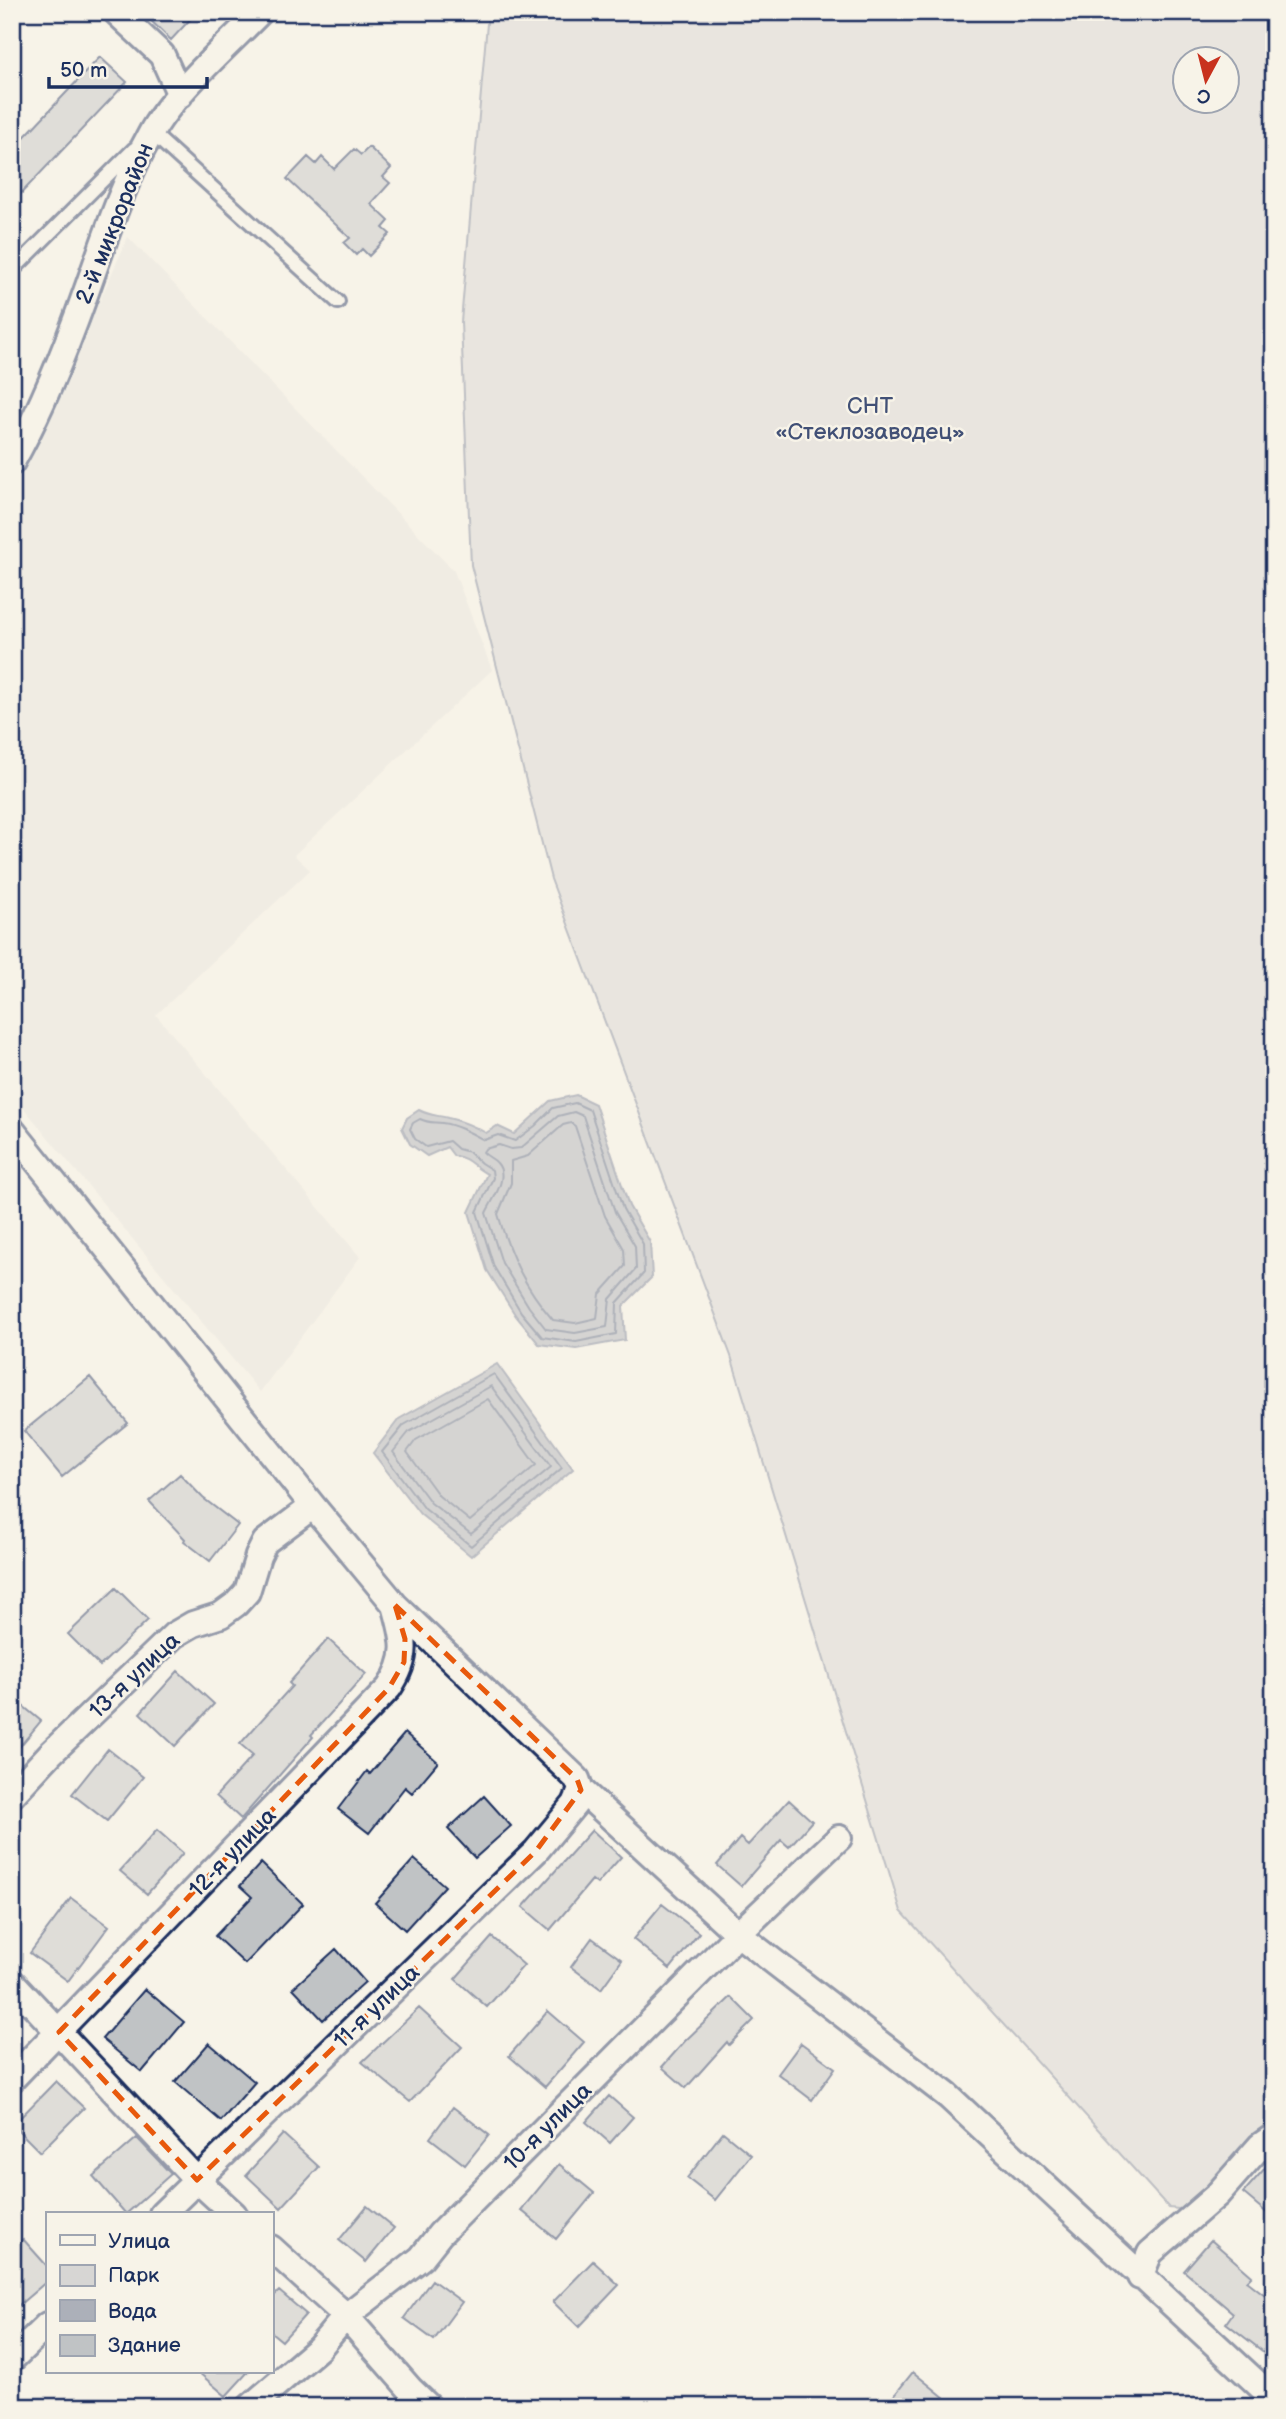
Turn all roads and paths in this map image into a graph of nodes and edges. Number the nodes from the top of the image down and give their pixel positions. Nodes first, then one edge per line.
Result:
1 (116, 12) edge
2 (260, 12) edge
3 (180, 95) junction
4 (151, 132) junction
5 (12, 271) edge
6 (338, 302) dead end
7 (12, 463) edge
8 (12, 1130) edge
9 (313, 1506) junction
10 (395, 1605) junction
11 (581, 1790) junction
12 (12, 1796) edge
13 (839, 1838) dead end
14 (738, 1934) junction
15 (12, 1982) edge
16 (59, 2032) junction
17 (12, 2079) edge
18 (1274, 2136) edge
19 (197, 2180) junction
20 (164, 2212) edge
21 (232, 2212) edge
22 (273, 2250) edge
23 (1140, 2277) junction
24 (346, 2316) junction
25 (46, 2326) edge
26 (12, 2359) edge
27 (1274, 2399) edge
28 (250, 2407) edge
29 (429, 2407) edge

1 - 3 street
2 - 3 street, 2-й микрорайон
3 - 4 street, 2-й микрорайон
4 - 5 lane
4 - 6 lane
4 - 7 street, 2-й микрорайон
8 - 9 street
9 - 10 street
9 - 12 street, 13-я улица
10 - 11 street
10 - 16 street, 12-я улица
11 - 14 street
11 - 19 street, 11-я улица
13 - 14 street, 10-я улица
14 - 23 street
14 - 24 street, 10-я улица
15 - 16 street
16 - 17 street, 12-я улица
16 - 19 street
18 - 23 street
19 - 20 street, 11-я улица
19 - 21 street
22 - 24 street
23 - 27 street
24 - 28 street, 10-я улица
24 - 29 street
25 - 26 street

